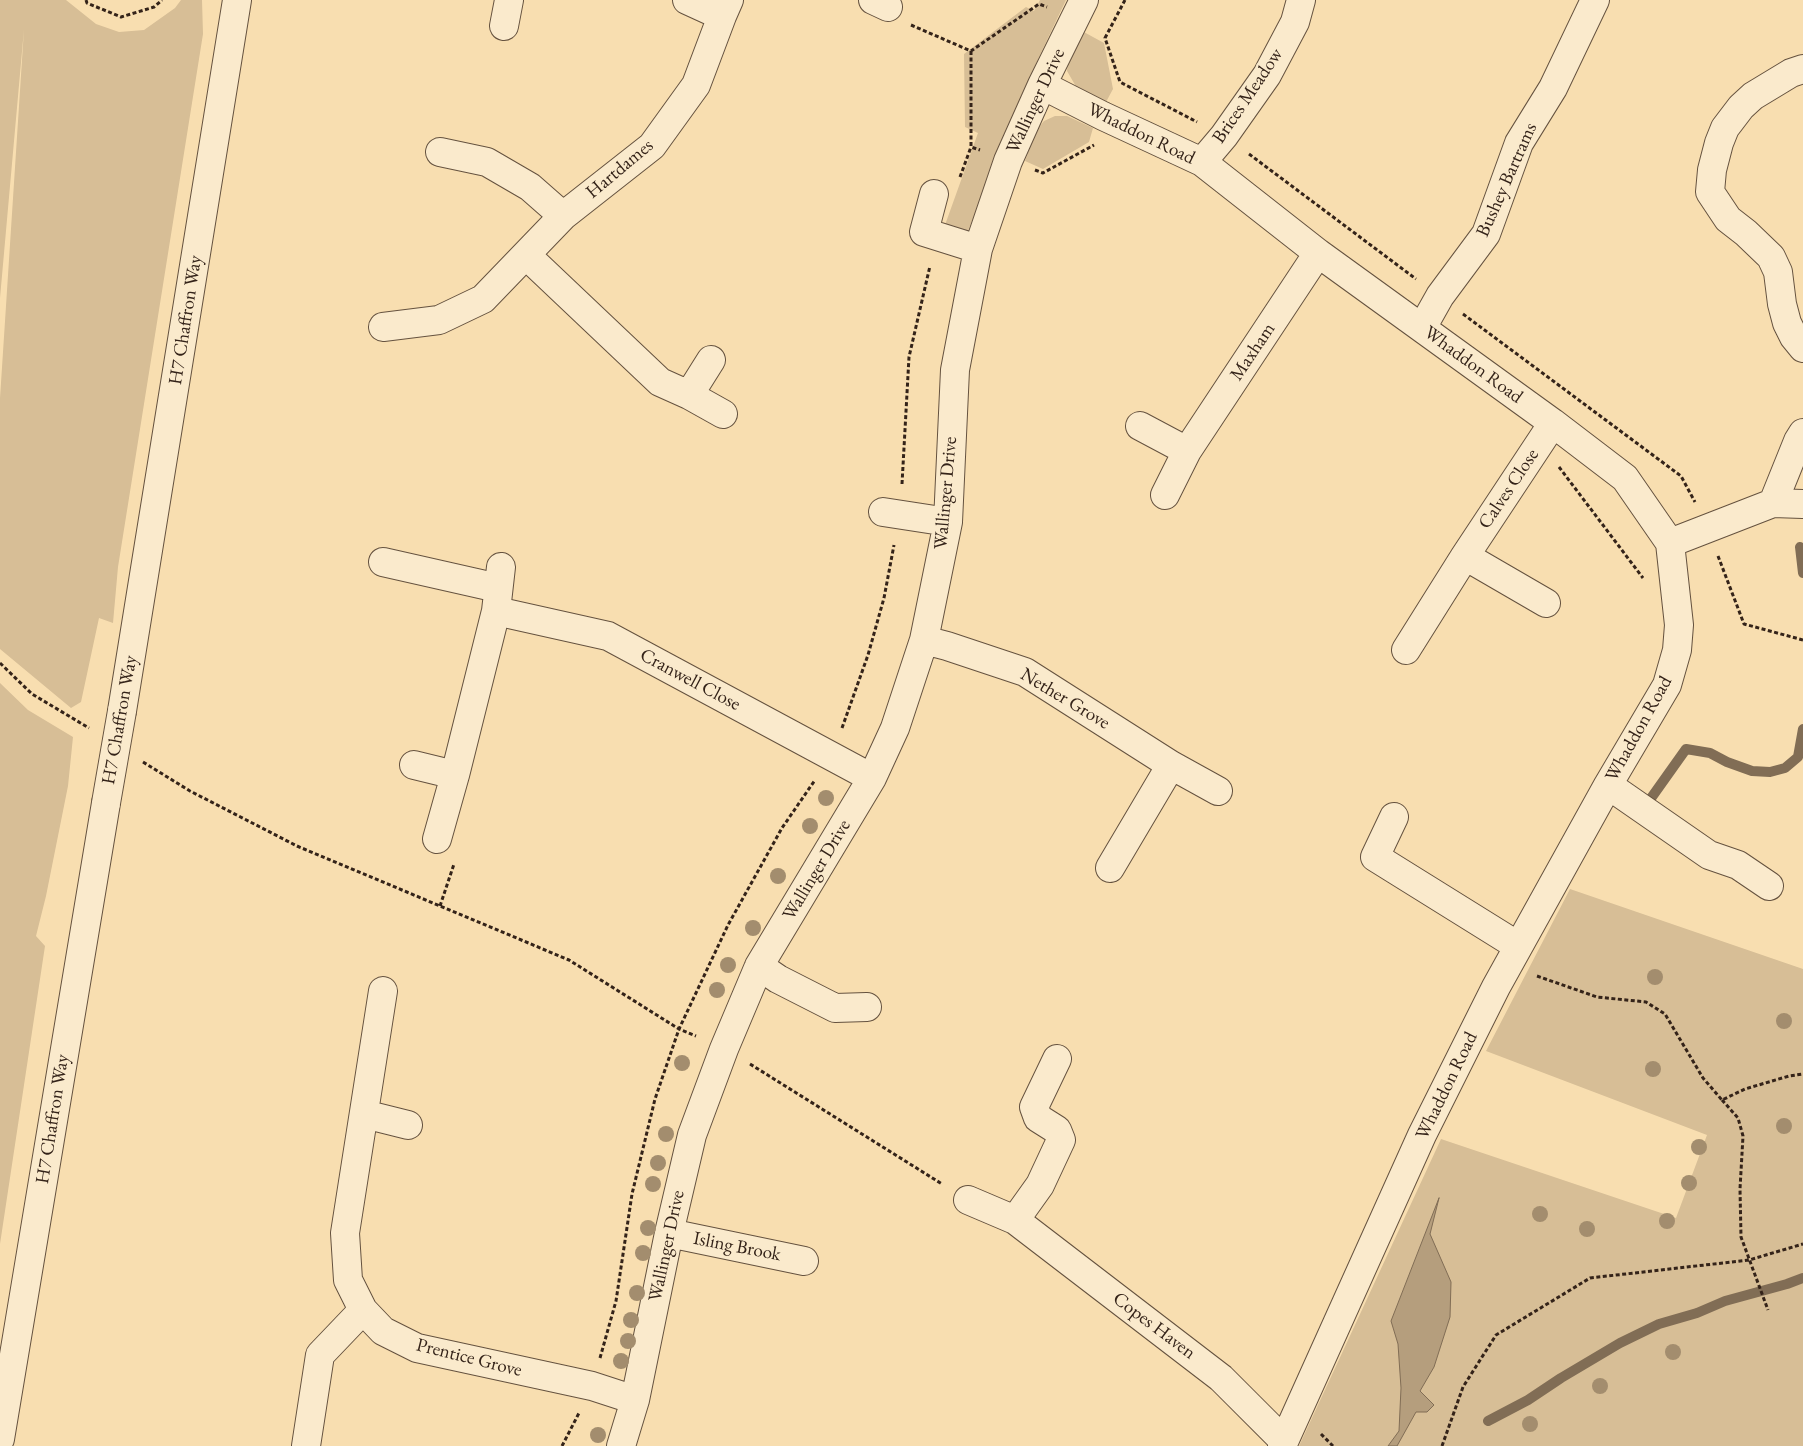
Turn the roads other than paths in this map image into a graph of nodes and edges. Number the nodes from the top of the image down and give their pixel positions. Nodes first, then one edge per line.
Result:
1 (237, 0) edge
2 (687, 0) edge
3 (1301, 0) edge
4 (1595, 0) edge
5 (726, 8) edge
6 (1079, 11) edge
7 (1803, 70) edge
8 (1042, 85) junction
9 (440, 152) dead end
10 (1202, 162) junction
11 (934, 194) dead end
12 (563, 216) junction
13 (978, 249) junction
14 (1318, 254) junction
15 (526, 255) junction
16 (384, 327) dead end
17 (1422, 328) junction
18 (1803, 348) edge
19 (711, 360) dead end
20 (689, 395) junction
21 (723, 414) dead end
22 (1140, 426) dead end
23 (1547, 433) junction
24 (1803, 433) edge
25 (1187, 451) junction
26 (1165, 495) dead end
27 (1774, 503) junction
28 (1803, 504) edge
29 (891, 513) road end
30 (948, 522) junction
31 (1670, 544) junction
32 (1465, 556) junction
33 (383, 562) dead end
34 (498, 589) junction
35 (1546, 603) dead end
36 (924, 640) junction
37 (1406, 650) dead end
38 (414, 765) dead end
39 (1171, 765) junction
40 (455, 775) junction
41 (872, 778) junction
42 (1608, 786) junction
43 (1218, 791) dead end
44 (1394, 816) dead end
45 (437, 839) road end
46 (1110, 868) dead end
47 (1769, 886) dead end
48 (1512, 957) junction
49 (759, 966) junction
50 (383, 991) dead end
51 (867, 1007) dead end
52 (1056, 1059) dead end
53 (364, 1114) junction
54 (408, 1125) dead end
55 (968, 1200) road end
56 (1015, 1220) junction
57 (669, 1233) junction
58 (804, 1261) dead end
59 (363, 1310) junction
60 (635, 1400) junction
61 (2, 1410) edge
62 (0, 1439) edge
63 (1283, 1444) edge
64 (306, 1446) edge
65 (620, 1446) edge

1 - 61 street, H7 Chaffron Way, bridge
2 - 5 street, Hartdames
3 - 10 street, Brices Meadow
4 - 17 street, Bushey Bartrams
5 - 12 street, Hartdames
6 - 8 street, Wallinger Drive
7 - 18 street
8 - 10 street, Whaddon Road
8 - 13 street, Wallinger Drive
9 - 12 street
10 - 14 street, Whaddon Road
11 - 13 street
12 - 15 street, Hartdames
13 - 30 street, Wallinger Drive
14 - 17 street, Whaddon Road
14 - 25 street, Maxham
15 - 16 street, Hartdames
15 - 20 street
17 - 23 street, Whaddon Road
19 - 20 street
20 - 21 street
22 - 25 street
23 - 31 street, Whaddon Road
23 - 32 street, Calves Close
24 - 27 street
25 - 26 street, Maxham
27 - 28 street
27 - 31 street
29 - 30 street
30 - 36 street, Wallinger Drive
31 - 42 street, Whaddon Road
32 - 35 street
32 - 37 street, Calves Close
33 - 34 street, Cranwell Close
34 - 40 street
34 - 41 street, Cranwell Close
36 - 39 street, Nether Grove
36 - 41 street, Wallinger Drive
38 - 40 street
39 - 43 street, Nether Grove
39 - 46 street
40 - 45 street
41 - 49 street, Wallinger Drive
42 - 47 street
42 - 48 street, Whaddon Road
44 - 48 street
48 - 63 street, Whaddon Road
49 - 51 street
49 - 57 street, Wallinger Drive
50 - 53 street, Prentice Grove
52 - 56 street
53 - 54 street
53 - 59 street, Prentice Grove
55 - 56 street, Copes Haven
56 - 63 street, Copes Haven
57 - 58 street, Isling Brook
57 - 60 street, Wallinger Drive
59 - 60 street, Prentice Grove
59 - 64 street
60 - 65 street, Wallinger Drive
61 - 62 street, H7 Chaffron Way

